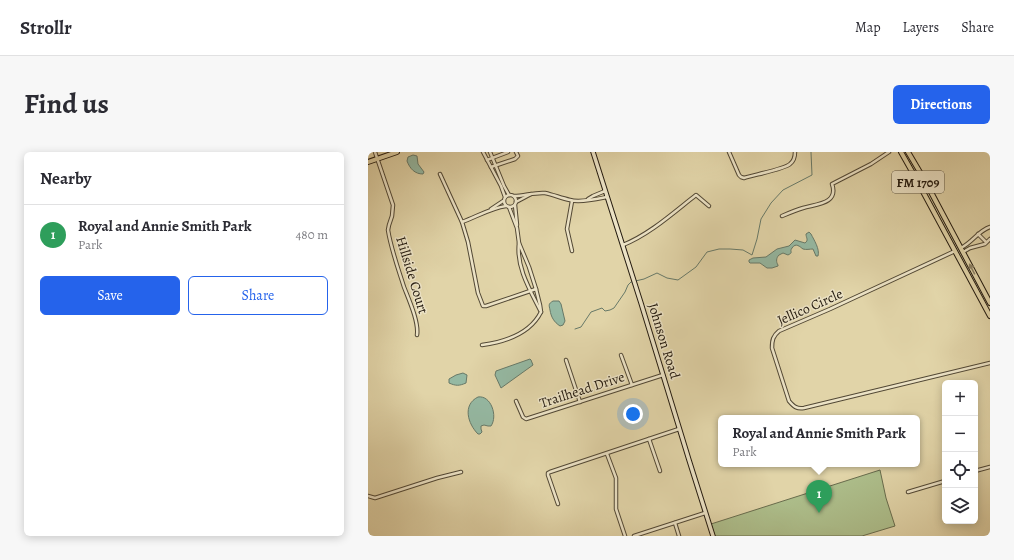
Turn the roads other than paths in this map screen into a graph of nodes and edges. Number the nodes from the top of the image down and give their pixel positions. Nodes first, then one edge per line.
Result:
1 (375, 152) edge
2 (397, 152) edge
3 (483, 152) edge
4 (490, 152) edge
5 (508, 152) edge
6 (516, 152) edge
7 (593, 152) edge
8 (729, 152) edge
9 (795, 152) edge
10 (889, 152) edge
11 (901, 152) edge
12 (908, 152) edge
13 (492, 158) junction
14 (377, 159) junction
15 (487, 160) junction
16 (368, 162) edge
17 (496, 165) junction
18 (491, 167) junction
19 (440, 174) dead end
20 (605, 191) junction
21 (531, 194) junction
22 (509, 195) junction
23 (514, 196) junction
24 (505, 197) junction
25 (607, 197) junction
26 (587, 200) junction
27 (572, 201) junction
28 (504, 202) junction
29 (515, 204) junction
30 (709, 206) dead end
31 (508, 207) junction
32 (487, 212) junction
33 (782, 216) dead end
34 (462, 222) junction
35 (990, 226) edge
36 (516, 228) junction
37 (978, 234) junction
38 (990, 239) edge
39 (986, 242) junction
40 (519, 243) junction
41 (622, 245) junction
42 (954, 249) junction
43 (572, 251) dead end
44 (962, 251) junction
45 (536, 289) junction
46 (530, 291) junction
47 (990, 303) edge
48 (541, 312) junction
49 (990, 316) edge
50 (417, 335) dead end
51 (482, 344) dead end
52 (621, 355) dead end
53 (566, 360) dead end
54 (990, 363) edge
55 (663, 375) junction
56 (632, 385) junction
57 (516, 401) dead end
58 (580, 402) junction
59 (680, 429) junction
60 (650, 440) junction
61 (607, 454) junction
62 (990, 467) edge
63 (978, 470) edge
64 (660, 471) dead end
65 (461, 472) dead end
66 (942, 482) edge
67 (908, 492) dead end
68 (368, 496) edge
69 (558, 504) dead end
70 (705, 513) junction
71 (675, 522) junction
72 (625, 536) edge
73 (634, 536) edge
74 (679, 536) edge
75 (713, 536) edge

1 - 14 street, Hillside Court
2 - 14 main road
3 - 15 street
4 - 13 street
5 - 13 street
6 - 17 street
7 - 20 street, Johnson Road
8 - 9 street
10 - 33 street
11 - 42 main road, FM 1709
12 - 44 main road, FM 1709
13 - 15 street
13 - 17 street
14 - 16 main road
14 - 50 street, Hillside Court
15 - 18 street
17 - 18 street
17 - 22 street
18 - 24 street
19 - 34 street
20 - 25 street, Johnson Road
20 - 26 street
21 - 23 street
21 - 27 street
21 - 29 street
22 - 23 street
22 - 24 street
23 - 29 street
24 - 28 street
25 - 26 street
25 - 41 street, Johnson Road
26 - 27 street
27 - 43 street
28 - 31 street
28 - 32 street
29 - 31 street
29 - 36 street
30 - 41 street
31 - 32 street
31 - 36 street
32 - 34 street
34 - 46 street
35 - 37 street
36 - 40 street
37 - 39 street
37 - 44 street
38 - 39 street
39 - 44 street
40 - 45 street
40 - 46 street
41 - 55 street, Johnson Road
42 - 44 main road
42 - 49 main road, FM 1709
42 - 54 street, Jellico Circle
47 -> 44 main road, FM 1709
45 - 46 street
45 - 48 street
46 - 48 street
48 - 51 street
52 - 56 street
53 - 58 street
55 - 56 street, Trailhead Drive
55 - 59 street, Johnson Road
56 - 58 street, Trailhead Drive
57 - 58 street, Trailhead Drive
59 - 60 street
59 - 70 street, Johnson Road
60 - 61 street
60 - 64 street
61 - 69 street
61 - 72 street
62 - 63 street
65 - 68 street
66 - 67 street
70 - 71 street
70 - 75 street, Johnson Road
71 - 73 street
71 - 74 street

